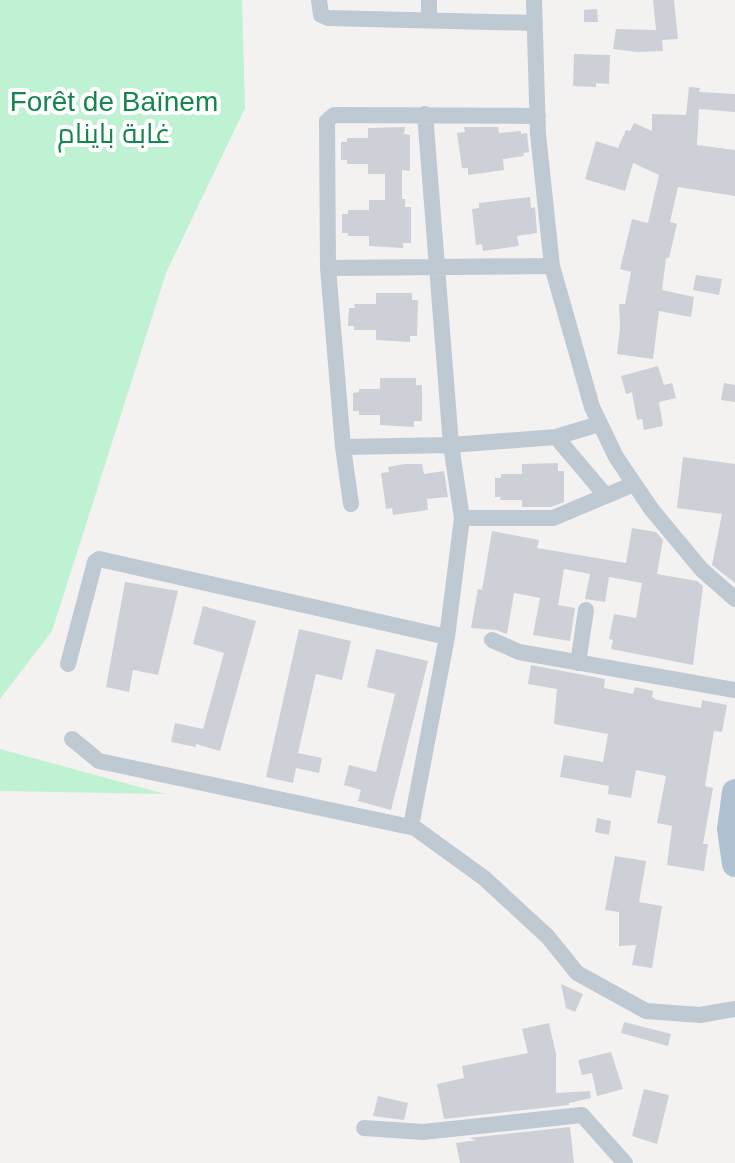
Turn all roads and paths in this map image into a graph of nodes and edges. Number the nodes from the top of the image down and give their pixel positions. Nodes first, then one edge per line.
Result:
1 (319, 0) edge
2 (429, 0) edge
3 (534, 0) edge
4 (429, 20) junction
5 (535, 23) junction
6 (425, 114) junction
7 (538, 116) junction
8 (437, 265) junction
9 (552, 266) junction
10 (328, 268) junction
11 (599, 424) junction
12 (556, 437) junction
13 (451, 445) junction
14 (343, 447) junction
15 (634, 484) junction
16 (606, 496) junction
17 (351, 504) dead end
18 (462, 518) junction
19 (735, 599) edge
20 (586, 610) dead end
21 (447, 637) junction
22 (492, 640) dead end
23 (578, 663) junction
24 (68, 664) dead end
25 (735, 690) edge
26 (72, 739) dead end
27 (735, 792) edge
28 (411, 826) junction
29 (735, 864) edge
30 (735, 1009) edge
31 (364, 1128) dead end
32 (625, 1163) edge

1 - 4 street
2 - 4 street
3 - 5 street
4 - 5 street
5 - 7 street
6 - 7 street
6 - 8 street
6 - 10 street
7 - 9 street
8 - 9 street
8 - 10 street
8 - 13 street
9 - 11 street
10 - 14 street
11 - 12 street
11 - 15 street
12 - 13 street
12 - 16 street
13 - 14 street
13 - 18 street
14 - 17 street
15 - 16 street
15 - 19 street
16 - 18 street
18 - 21 street
20 - 23 street
21 - 24 street
21 - 28 street
22 - 23 street
23 - 25 street
26 - 28 street
27 - 29 main road
28 - 30 street
31 - 32 street

